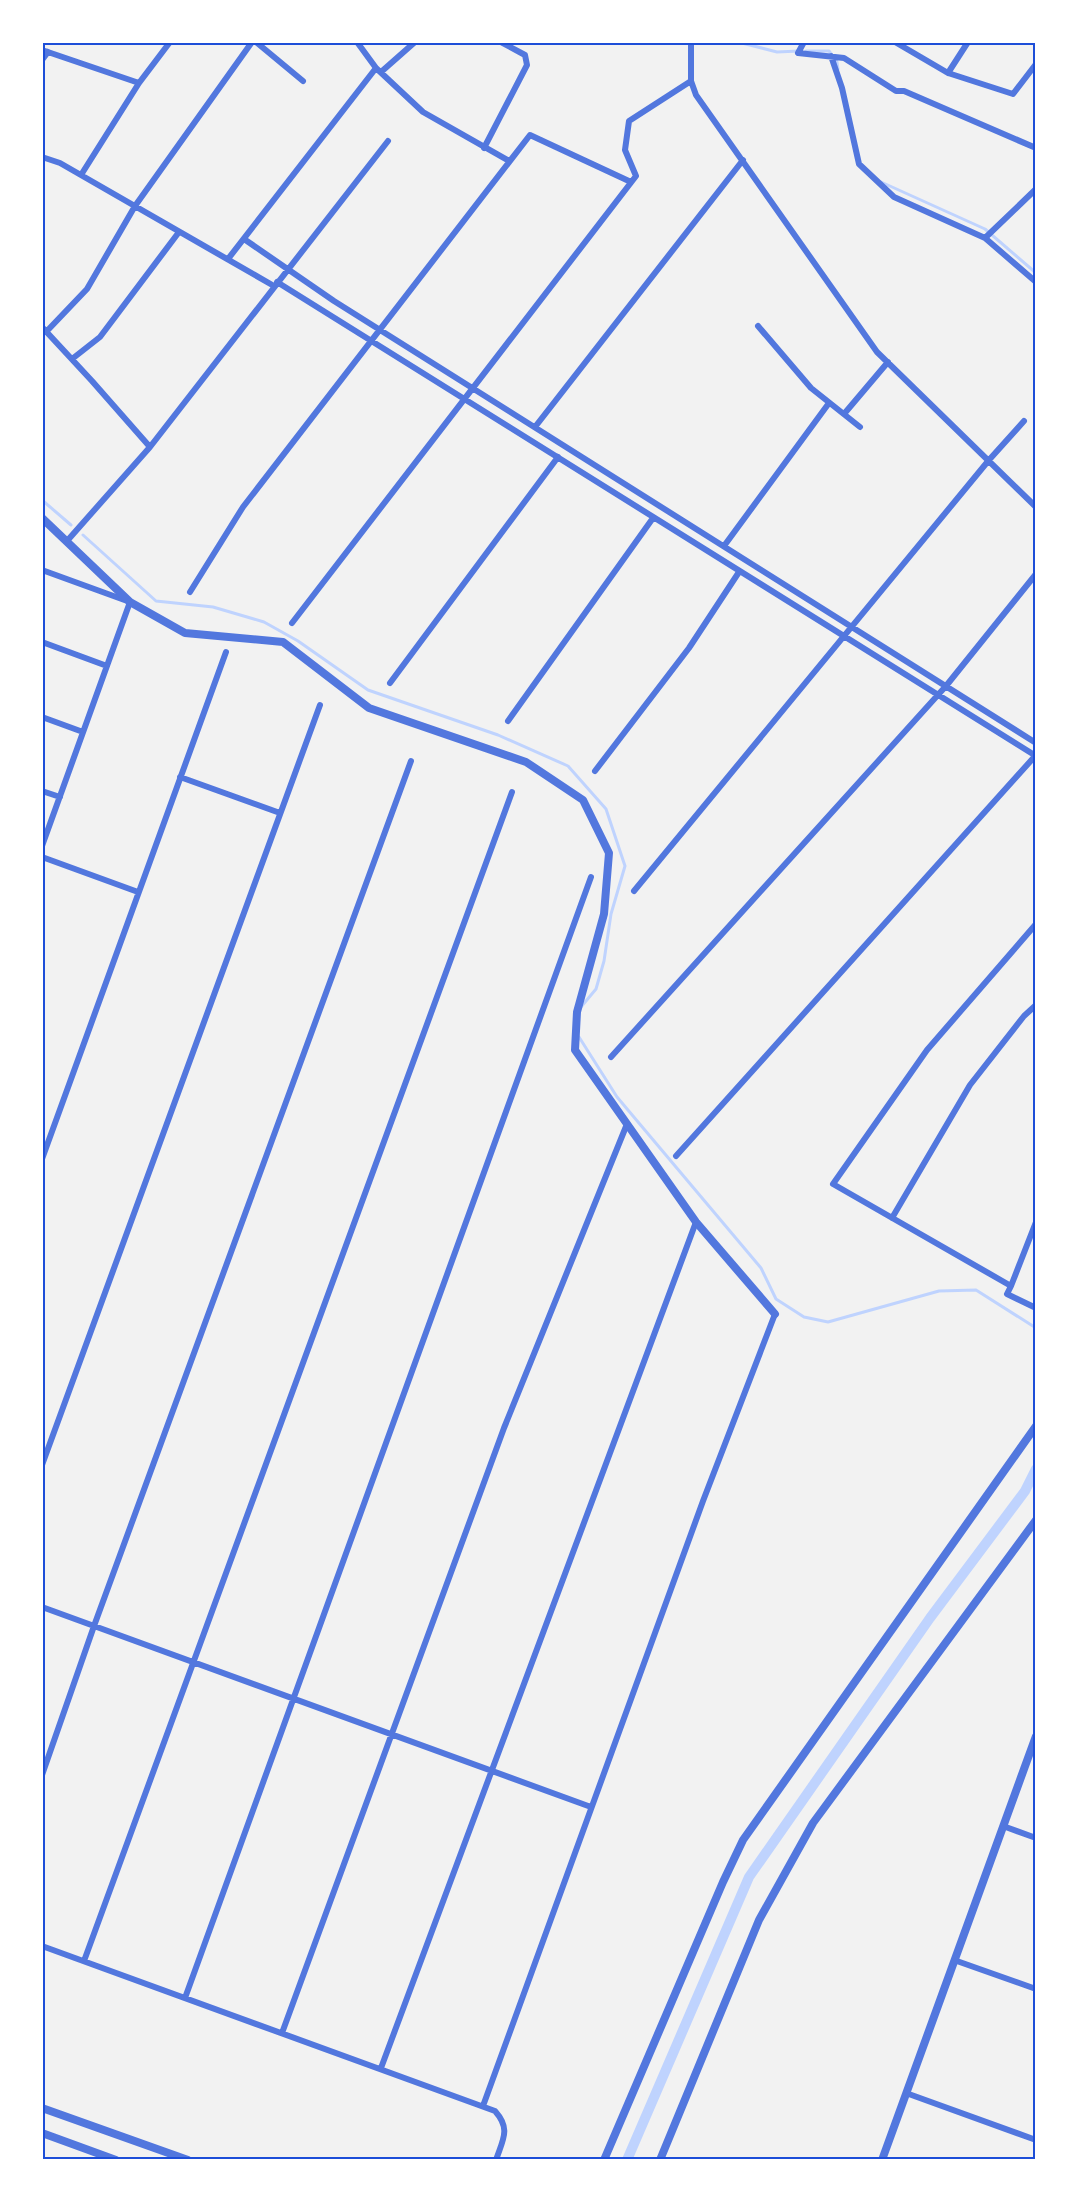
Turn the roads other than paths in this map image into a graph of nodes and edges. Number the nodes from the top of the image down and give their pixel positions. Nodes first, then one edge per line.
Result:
1 (170, 42) edge
2 (254, 42) edge
3 (357, 42) edge
4 (415, 42) edge
5 (501, 42) edge
6 (691, 42) edge
7 (804, 42) edge
8 (895, 42) edge
9 (968, 42) edge
10 (45, 51) edge
11 (831, 56) junction
12 (42, 60) edge
13 (1036, 64) edge
14 (378, 70) junction
15 (948, 73) junction
16 (303, 81) dead end
17 (691, 81) junction
18 (139, 83) junction
19 (388, 141) dead end
20 (484, 148) junction
21 (1036, 148) edge
22 (42, 157) edge
23 (743, 160) junction
24 (509, 161) junction
25 (81, 175) junction
26 (631, 182) junction
27 (1036, 189) edge
28 (135, 206) junction
29 (179, 232) junction
30 (984, 238) junction
31 (243, 239) junction
32 (228, 259) junction
33 (287, 269) junction
34 (1036, 282) edge
35 (275, 284) junction
36 (758, 326) dead end
37 (381, 329) junction
38 (44, 330) edge
39 (372, 341) junction
40 (72, 358) junction
41 (888, 362) junction
42 (473, 388) junction
43 (464, 400) junction
44 (829, 403) junction
45 (844, 414) junction
46 (1024, 421) dead end
47 (535, 427) junction
48 (860, 427) dead end
49 (150, 447) junction
50 (558, 457) junction
51 (989, 460) junction
52 (1036, 507) edge
53 (42, 518) edge
54 (653, 518) junction
55 (67, 541) junction
56 (724, 546) junction
57 (42, 570) edge
58 (739, 572) junction
59 (1036, 574) edge
60 (190, 592) dead end
61 (130, 602) junction
62 (292, 623) dead end
63 (852, 627) junction
64 (843, 637) junction
65 (42, 642) edge
66 (226, 652) dead end
67 (107, 666) junction
68 (390, 683) dead end
69 (946, 686) junction
70 (936, 695) junction
71 (320, 705) dead end
72 (42, 717) edge
73 (508, 721) dead end
74 (83, 732) junction
75 (1036, 743) edge
76 (1036, 755) edge
77 (411, 761) dead end
78 (595, 771) dead end
79 (180, 777) junction
80 (42, 791) edge
81 (512, 792) dead end
82 (60, 797) junction
83 (280, 813) junction
84 (42, 846) edge
85 (42, 857) edge
86 (591, 877) dead end
87 (634, 891) dead end
88 (138, 892) junction
89 (1036, 924) edge
90 (1036, 1005) edge
91 (611, 1057) dead end
92 (627, 1124) junction
93 (676, 1156) dead end
94 (42, 1159) edge
95 (892, 1218) junction
96 (696, 1222) junction
97 (1036, 1222) edge
98 (1011, 1286) junction
99 (1036, 1308) edge
100 (775, 1314) joint
101 (1036, 1426) edge
102 (42, 1465) edge
103 (1036, 1520) edge
104 (42, 1607) edge
105 (94, 1626) junction
106 (194, 1663) junction
107 (292, 1699) junction
108 (392, 1735) junction
109 (1036, 1736) edge
110 (490, 1771) junction
111 (42, 1775) edge
112 (591, 1807) junction
113 (1003, 1826) junction
114 (1036, 1838) edge
115 (42, 1946) edge
116 (954, 1960) junction
117 (84, 1961) junction
118 (1036, 1989) edge
119 (185, 1998) junction
120 (282, 2033) junction
121 (381, 2068) junction
122 (906, 2093) junction
123 (483, 2106) junction
124 (42, 2108) edge
125 (42, 2133) edge
126 (1036, 2140) edge
127 (116, 2160) edge
128 (188, 2160) edge
129 (496, 2160) edge
130 (604, 2160) edge
131 (660, 2160) edge
132 (882, 2160) edge

1 - 18 street
2 - 16 street
2 - 28 street
3 - 14 street
4 - 14 street
5 - 20 street
6 - 17 street
7 - 11 street
8 - 15 street
9 - 15 street
10 - 12 street
10 - 18 street
11 - 21 street
11 - 30 street
13 - 15 street
14 - 20 street
14 - 31 street
17 - 23 street
17 - 26 street
18 - 25 street
19 - 33 street
20 - 24 street
22 - 25 street
23 - 41 street
23 - 47 street
24 - 26 street
24 - 37 street
25 - 28 street
26 - 42 street
27 - 30 street
28 - 29 street
28 - 38 street
29 - 32 street
29 - 40 street
30 - 34 street
31 - 32 street
31 - 33 street
32 - 35 street
33 - 35 street
33 - 37 street
35 - 39 street
35 - 49 street
36 - 44 street
37 - 39 street
37 - 42 street
38 - 40 street
39 - 43 street
39 - 60 street
40 - 49 street
41 - 45 street
41 - 51 street
42 - 43 street
42 - 47 street
43 - 50 street
43 - 62 street
44 - 45 street
44 - 56 street
45 - 48 street
46 - 51 street
47 - 56 street
49 - 55 street
50 - 54 street
50 - 68 street
51 - 52 street
51 - 63 street
53 - 55 street
54 - 58 street
54 - 73 street
55 - 61 street
56 - 63 street
57 - 61 street
58 - 64 street
58 - 78 street
59 - 69 street
61 - 67 street
61 - 92 street
63 - 64 street
63 - 69 street
64 - 70 street
64 - 87 street
65 - 67 street
66 - 79 street
67 - 74 street
69 - 70 street
69 - 75 street
70 - 76 street
70 - 91 street
71 - 83 street
72 - 74 street
74 - 82 street
76 - 93 street
77 - 105 street
79 - 83 street
79 - 88 street
80 - 82 street
81 - 106 street
82 - 84 street
83 - 102 street
85 - 88 street
86 - 107 street
88 - 94 street
89 - 95 street
90 - 95 street
92 - 96 street
92 - 108 street
95 - 98 street
96 - 100 street
96 - 110 street
97 - 98 street
98 - 99 street
100 - 112 street
101 - 130 street
103 - 131 street
104 - 105 street
105 - 106 street
105 - 111 street
106 - 107 street
106 - 117 street
107 - 108 street
107 - 119 street
108 - 110 street
108 - 120 street
109 - 113 street
110 - 112 street
110 - 121 street
112 - 123 street
113 - 114 street
113 - 116 street
115 - 117 street
116 - 118 street
116 - 122 street
117 - 119 street
119 - 120 street
120 - 121 street
121 - 123 street
122 - 126 street
122 - 132 street
123 - 129 street
124 - 128 street
125 - 127 street

